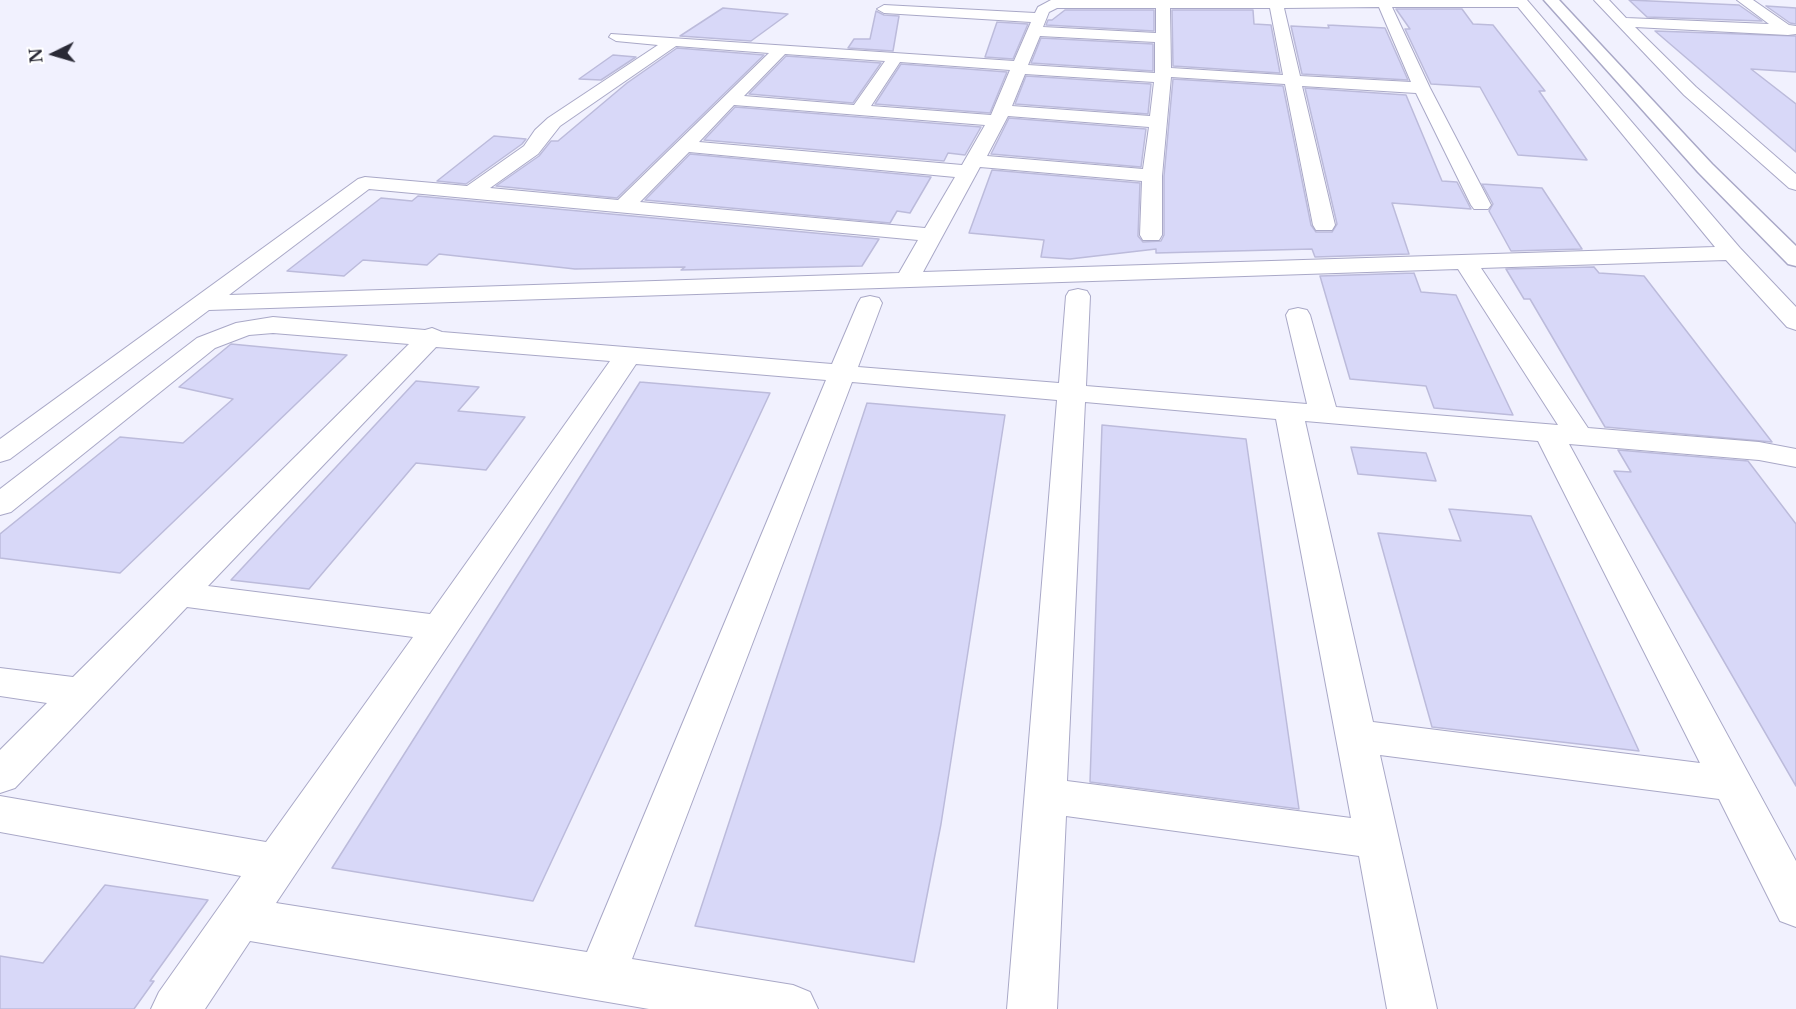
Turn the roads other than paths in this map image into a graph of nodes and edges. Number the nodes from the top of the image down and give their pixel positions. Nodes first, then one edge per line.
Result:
1 (1551, 0) edge
2 (1601, 0) edge
3 (1744, 0) edge
4 (1520, 1) edge
5 (1056, 2) edge
6 (1276, 3) junction
7 (1163, 4) junction
8 (1384, 4) junction
9 (884, 9) dead end
10 (1625, 22) junction
11 (1036, 25) junction
12 (1793, 32) edge
13 (616, 37) dead end
14 (1163, 38) junction
15 (673, 41) junction
16 (781, 49) junction
17 (896, 57) junction
18 (1019, 68) junction
19 (1163, 75) junction
20 (1293, 79) junction
21 (1422, 88) junction
22 (730, 100) junction
23 (859, 110) junction
24 (999, 116) junction
25 (1159, 122) junction
26 (684, 146) junction
27 (1761, 152) junction
28 (1796, 154) edge
29 (972, 166) junction
30 (1152, 176) junction
31 (1796, 184) edge
32 (472, 192) junction
33 (625, 205) junction
34 (1481, 205) dead end
35 (1324, 225) dead end
36 (933, 235) junction
37 (1151, 235) dead end
38 (1732, 253) junction
39 (1796, 259) edge
40 (1464, 260) junction
41 (906, 281) junction
42 (1078, 296) dead end
43 (202, 303) junction
44 (870, 303) dead end
45 (1298, 315) dead end
46 (1796, 322) edge
47 (432, 336) junction
48 (629, 354) junction
49 (841, 374) junction
50 (1072, 395) junction
51 (1306, 414) junction
52 (1564, 435) junction
53 (0, 453) edge
54 (1796, 458) edge
55 (0, 505) edge
56 (180, 594) junction
57 (440, 628) junction
58 (0, 682) edge
59 (82, 693) junction
60 (1356, 736) junction
61 (0, 776) edge
62 (1732, 784) junction
63 (1046, 796) junction
64 (0, 814) edge
65 (1377, 840) junction
66 (277, 863) junction
67 (1795, 904) edge
68 (239, 918) junction
69 (601, 976) junction
70 (1419, 1008) edge
71 (176, 1009) edge
72 (793, 1009) edge
73 (1032, 1009) edge

1 - 39 street
2 - 10 street
3 - 12 street
4 - 8 street
4 - 38 street
5 - 7 street
5 - 11 street
6 - 7 street
6 - 8 street
6 - 20 street
7 - 14 street
8 - 21 street
9 - 11 street
10 - 12 street
10 - 27 street
11 - 14 street
11 - 18 street
13 - 15 street
14 - 19 street
15 - 16 street
15 - 32 street
16 - 17 street
16 - 22 street
17 - 18 street
17 - 23 street
18 - 19 street
18 - 24 street
19 - 20 street
19 - 25 street
20 - 21 street
20 - 35 street
21 - 34 street
22 - 23 street
22 - 26 street
23 - 24 street
24 - 25 street
24 - 29 street
25 - 30 street
26 - 29 street
26 - 33 street
27 - 28 street
27 - 31 street
29 - 30 street
29 - 36 street
30 - 37 street
32 - 33 street
32 - 43 street
33 - 36 street
36 - 41 street
38 - 40 street
38 - 46 street
40 - 41 street
40 - 52 street
41 - 43 street
42 - 50 street
43 - 53 street
44 - 49 street
45 - 51 street
47 - 48 street
47 - 55 street
47 - 56 street
48 - 49 street
48 - 57 street
49 - 50 street
49 - 69 street
50 - 51 street
50 - 63 street
51 - 52 street
51 - 60 street
52 - 54 street
52 - 62 street
56 - 57 street
56 - 59 street
57 - 66 street
58 - 59 street
59 - 61 street
60 - 62 street
60 - 65 street
62 - 67 street
63 - 65 street
63 - 73 street
64 - 66 street
65 - 70 street
66 - 68 street
68 - 69 street
68 - 71 street
69 - 72 street

